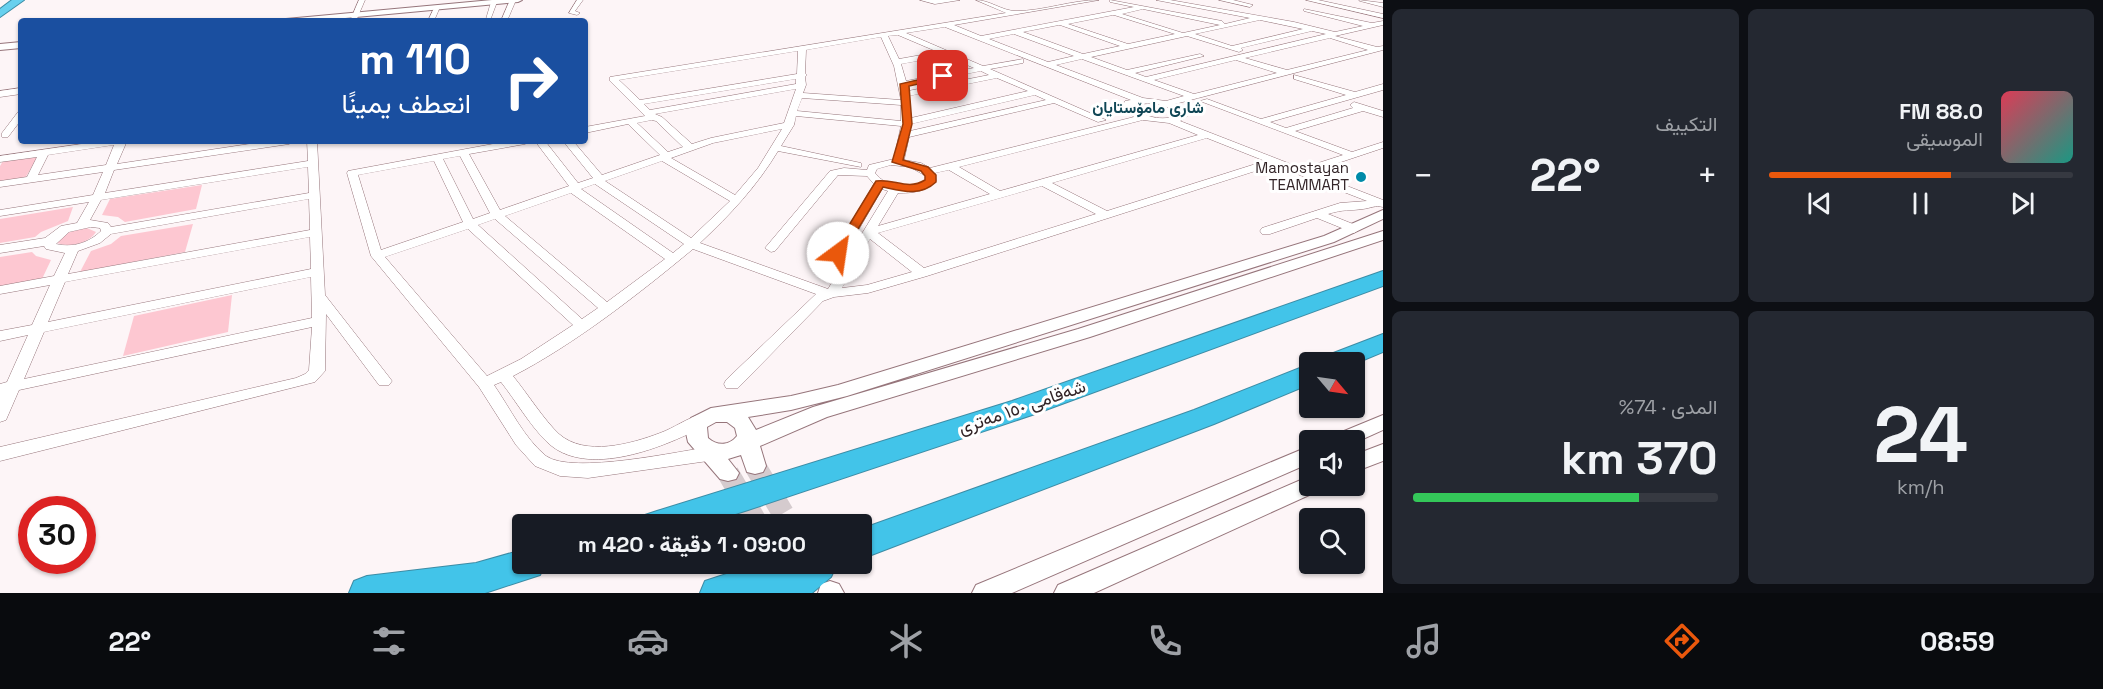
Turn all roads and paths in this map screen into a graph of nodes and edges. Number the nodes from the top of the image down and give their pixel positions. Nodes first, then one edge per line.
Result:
1 (19, 0) edge
2 (362, 0) edge
3 (515, 0) edge
4 (580, 0) edge
5 (923, 0) edge
6 (957, 0) edge
7 (979, 0) edge
8 (1065, 0) edge
9 (1096, 0) edge
10 (1159, 0) edge
11 (1225, 0) edge
12 (1309, 0) edge
13 (1362, 0) edge
14 (1112, 1) edge
15 (494, 2) junction
16 (1075, 3) junction
17 (1034, 4) dead end
18 (1383, 4) edge
19 (1250, 5) dead end
20 (438, 7) junction
21 (1045, 8) junction
22 (1141, 8) junction
23 (1150, 10) junction
24 (1305, 12) junction
25 (0, 14) edge
26 (577, 14) dead end
27 (1014, 14) junction
28 (1114, 14) junction
29 (1103, 16) junction
30 (1383, 16) edge
31 (355, 18) edge
32 (432, 18) edge
33 (489, 18) dead end
34 (506, 18) edge
35 (1260, 18) junction
36 (1072, 21) junction
37 (1383, 23) edge
38 (1060, 24) junction
39 (1230, 24) junction
40 (1294, 24) junction
41 (946, 25) junction
42 (934, 27) junction
43 (1369, 27) junction
44 (1210, 28) junction
45 (1312, 29) junction
46 (1028, 30) junction
47 (1016, 32) junction
48 (900, 33) junction
49 (885, 35) junction
50 (1185, 35) junction
51 (1335, 36) junction
52 (981, 38) junction
53 (1174, 38) junction
54 (1157, 42) junction
55 (18, 45) edge
56 (1143, 45) junction
57 (1168, 45) dead end
58 (0, 47) edge
59 (1131, 47) junction
60 (1232, 48) junction
61 (802, 49) junction
62 (1179, 49) dead end
63 (1381, 51) edge
64 (948, 53) junction
65 (1097, 54) junction
66 (1252, 54) junction
67 (1200, 56) junction
68 (1084, 57) junction
69 (1237, 58) junction
70 (1020, 61) junction
71 (897, 62) junction
72 (1220, 62) junction
73 (1048, 64) junction
74 (982, 68) junction
75 (1127, 72) junction
76 (999, 75) junction
77 (1286, 77) junction
78 (1298, 77) junction
79 (1146, 79) junction
80 (904, 84) junction
81 (801, 85) junction
82 (1383, 87) edge
83 (18, 91) edge
84 (1369, 91) junction
85 (1036, 92) junction
86 (0, 94) edge
87 (1355, 95) junction
88 (1383, 95) edge
89 (1194, 97) junction
90 (907, 99) junction
91 (1056, 100) junction
92 (1140, 100) junction
93 (1338, 100) junction
94 (1204, 101) junction
95 (637, 103) junction
96 (1166, 104) junction
97 (1130, 108) junction
98 (1362, 108) junction
99 (1179, 112) junction
100 (1383, 114) edge
101 (650, 115) junction
102 (1143, 117) junction
103 (18, 118) edge
104 (791, 119) junction
105 (1101, 120) junction
106 (1169, 120) junction
107 (630, 122) junction
108 (1260, 122) junction
109 (907, 123) junction
110 (588, 129) edge
111 (1285, 131) junction
112 (18, 133) edge
113 (3, 135) edge
114 (905, 135) junction
115 (1207, 135) junction
116 (102, 144) edge
117 (120, 144) edge
118 (269, 144) edge
119 (312, 144) edge
120 (508, 144) edge
121 (542, 144) edge
122 (570, 144) edge
123 (1383, 145) edge
124 (691, 148) junction
125 (777, 148) junction
126 (463, 152) junction
127 (44, 153) junction
128 (1352, 155) junction
129 (437, 157) junction
130 (665, 157) junction
131 (0, 159) edge
132 (898, 162) junction
133 (1273, 162) junction
134 (313, 164) junction
135 (918, 166) junction
136 (950, 166) junction
137 (110, 168) junction
138 (1313, 168) junction
139 (871, 171) junction
140 (928, 172) junction
141 (31, 180) junction
142 (598, 180) junction
143 (1043, 182) junction
144 (880, 183) junction
145 (0, 184) edge
146 (895, 188) junction
147 (575, 189) junction
148 (314, 195) junction
149 (998, 195) junction
150 (97, 198) junction
151 (736, 200) junction
152 (1382, 204) edge
153 (0, 213) edge
154 (1316, 213) junction
155 (497, 215) junction
156 (1106, 215) junction
157 (470, 224) junction
158 (82, 225) junction
159 (1354, 229) junction
160 (107, 231) junction
161 (1266, 231) dead end
162 (316, 232) junction
163 (869, 232) junction
164 (1383, 235) edge
165 (49, 241) junction
166 (692, 244) junction
167 (73, 248) junction
168 (771, 248) dead end
169 (0, 249) edge
170 (377, 256) junction
171 (673, 259) junction
172 (828, 271) dead end
173 (317, 272) junction
174 (922, 273) junction
175 (1383, 278) edge
176 (60, 279) junction
177 (0, 290) edge
178 (318, 293) junction
179 (830, 293) junction
180 (607, 309) junction
181 (319, 321) junction
182 (582, 326) junction
183 (38, 328) junction
184 (0, 336) edge
185 (1383, 342) edge
186 (1359, 352) edge
187 (504, 375) junction
188 (1299, 378) edge
189 (384, 381) dead end
190 (485, 383) junction
191 (732, 384) dead end
192 (7, 387) edge
193 (0, 416) edge
194 (712, 416) junction
195 (1383, 422) edge
196 (1364, 430) edge
197 (746, 441) junction
198 (712, 451) junction
199 (1383, 452) edge
200 (0, 454) edge
201 (1299, 458) edge
202 (1365, 459) edge
203 (754, 466) tunnel mouth
204 (728, 473) tunnel mouth
205 (1299, 489) edge
206 (691, 514) edge
207 (872, 540) edge
208 (512, 569) edge
209 (776, 574) edge
210 (479, 579) junction
211 (827, 583) edge
212 (368, 593) edge
213 (433, 593) edge
214 (718, 593) edge
215 (785, 593) edge
216 (985, 593) edge
217 (1067, 593) edge

1 - 25 highway
2 - 31 street
3 - 15 street
3 - 34 street
4 - 26 street
5 - 6 street
7 - 27 street
8 - 16 street
9 - 16 street
10 - 35 street
11 - 19 street
12 - 24 street
12 - 30 street
13 - 18 street
14 - 22 street
15 - 20 street
15 - 33 street
16 - 21 street
17 - 21 street
20 - 31 street
20 - 32 street
21 - 27 street
22 - 23 street
22 - 28 street
23 - 39 street
23 - 44 street
24 - 40 street
24 - 43 street
27 - 41 street
28 - 29 street
28 - 50 street
29 - 36 street
29 - 53 street
35 - 39 street
35 - 40 street
36 - 38 street
36 - 56 street
37 - 43 street
38 - 46 street
38 - 59 street
39 - 44 street
40 - 45 street
41 - 42 street
41 - 52 street
42 - 48 street
42 - 70 street
43 - 51 street
44 - 50 street
45 - 51 street
45 - 60 street
46 - 47 street
46 - 65 street
47 - 52 street
47 - 68 street
48 - 49 street
48 - 64 street
49 - 61 street
49 - 71 street
50 - 53 street
50 - 60 street
51 - 63 street
51 - 66 street
52 - 73 street
53 - 54 street
54 - 56 street
54 - 57 street
55 - 58 street
56 - 59 street
59 - 65 street
60 - 66 street
61 - 81 street
61 - 95 street
62 - 67 street
63 - 77 street
63 - 78 street
64 - 71 street
64 - 74 street
65 - 68 street
66 - 69 street
67 - 72 street
67 - 75 street
68 - 73 street
68 - 75 street
69 - 72 street
69 - 77 street
70 - 74 street
70 - 97 street
71 - 80 street
72 - 79 street
73 - 92 street
74 - 76 street
74 - 80 street
75 - 79 street
76 - 85 street
76 - 90 street
77 - 78 street
77 - 89 street
77 - 94 street
78 - 87 street
79 - 89 street
80 - 90 street
81 - 90 street
81 - 95 street
81 - 101 street
81 - 104 street
82 - 84 street
83 - 86 street
84 - 87 street
84 - 88 street
85 - 91 street
85 - 109 street
87 - 93 street
89 - 96 street
90 - 109 street
91 - 105 street
91 - 114 street
92 - 96 street
92 - 97 street
93 - 98 street
93 - 108 street
94 - 99 street
94 - 108 street
95 - 101 street
96 - 99 street
97 - 102 street
97 - 105 street
98 - 100 street
98 - 111 street
99 - 106 street
99 - 138 street
101 - 107 street
101 - 124 street
102 - 106 street
102 - 136 street
103 - 113 street
104 - 109 street
104 - 124 street
104 - 125 street
105 - 135 street
106 - 115 street
107 - 110 street
107 - 130 street
108 - 111 street
109 - 114 street
111 - 128 street
112 - 113 street
114 - 132 street
115 - 133 street
115 - 143 street
116 - 127 street
117 - 137 street
118 - 137 street
119 - 134 street
120 - 126 street
121 - 147 street
122 - 142 street
123 - 128 street
124 - 130 street
125 - 139 street
125 - 151 street
126 - 129 street
126 - 155 street
127 - 131 street
127 - 141 street
128 - 138 street
129 - 157 street
129 - 170 street
130 - 142 street
130 - 151 street
132 - 135 street
132 - 139 street
133 - 152 street
133 - 156 street
134 - 148 street
134 - 150 street
135 - 140 street
136 - 140 street
136 - 149 street
137 - 141 street
137 - 150 street
138 - 152 street
139 - 144 street
139 - 168 street
140 - 146 street
141 - 145 street
142 - 147 street
142 - 166 street
143 - 149 street
143 - 156 street
144 - 146 street
144 - 172 street
146 - 163 street
147 - 155 street
147 - 171 street
148 - 160 street
148 - 162 street
149 - 163 street
150 - 153 street
150 - 158 street
151 - 166 street
152 - 154 street
152 - 159 street
154 - 159 street
154 - 161 street
155 - 157 street
155 - 180 street
156 - 174 street
157 - 170 street
157 - 182 street
158 - 160 street
158 - 165 street
159 - 194 street
160 - 167 street
162 - 173 street
162 - 176 street
163 - 174 street
163 - 179 street
164 - 197 street
165 - 167 street
165 - 169 street
166 - 171 street
166 - 179 street
167 - 176 street
170 - 190 street
171 - 180 street
173 - 178 street
173 - 183 street
174 - 179 street
175 - 206 highway, شەقامی ١٥٠ مەتری
176 - 177 street
176 - 183 street
178 - 181 street
178 - 189 street
179 - 191 street
180 - 182 street
181 - 192 street
181 - 200 street
182 - 187 street
183 - 184 street
183 - 192 street
185 - 186 highway
187 - 190 street
187 - 194 street
188 - 207 highway
190 - 198 street
192 - 193 street
194 - 197 street
194 - 198 street
195 - 196 street
197 - 198 street
197 - 203 street
198 - 204 street
199 - 202 street
201 - 216 street
205 - 217 street
208 - 210 highway
209 - 214 highway
210 - 212 highway
210 - 213 highway
211 - 215 highway

